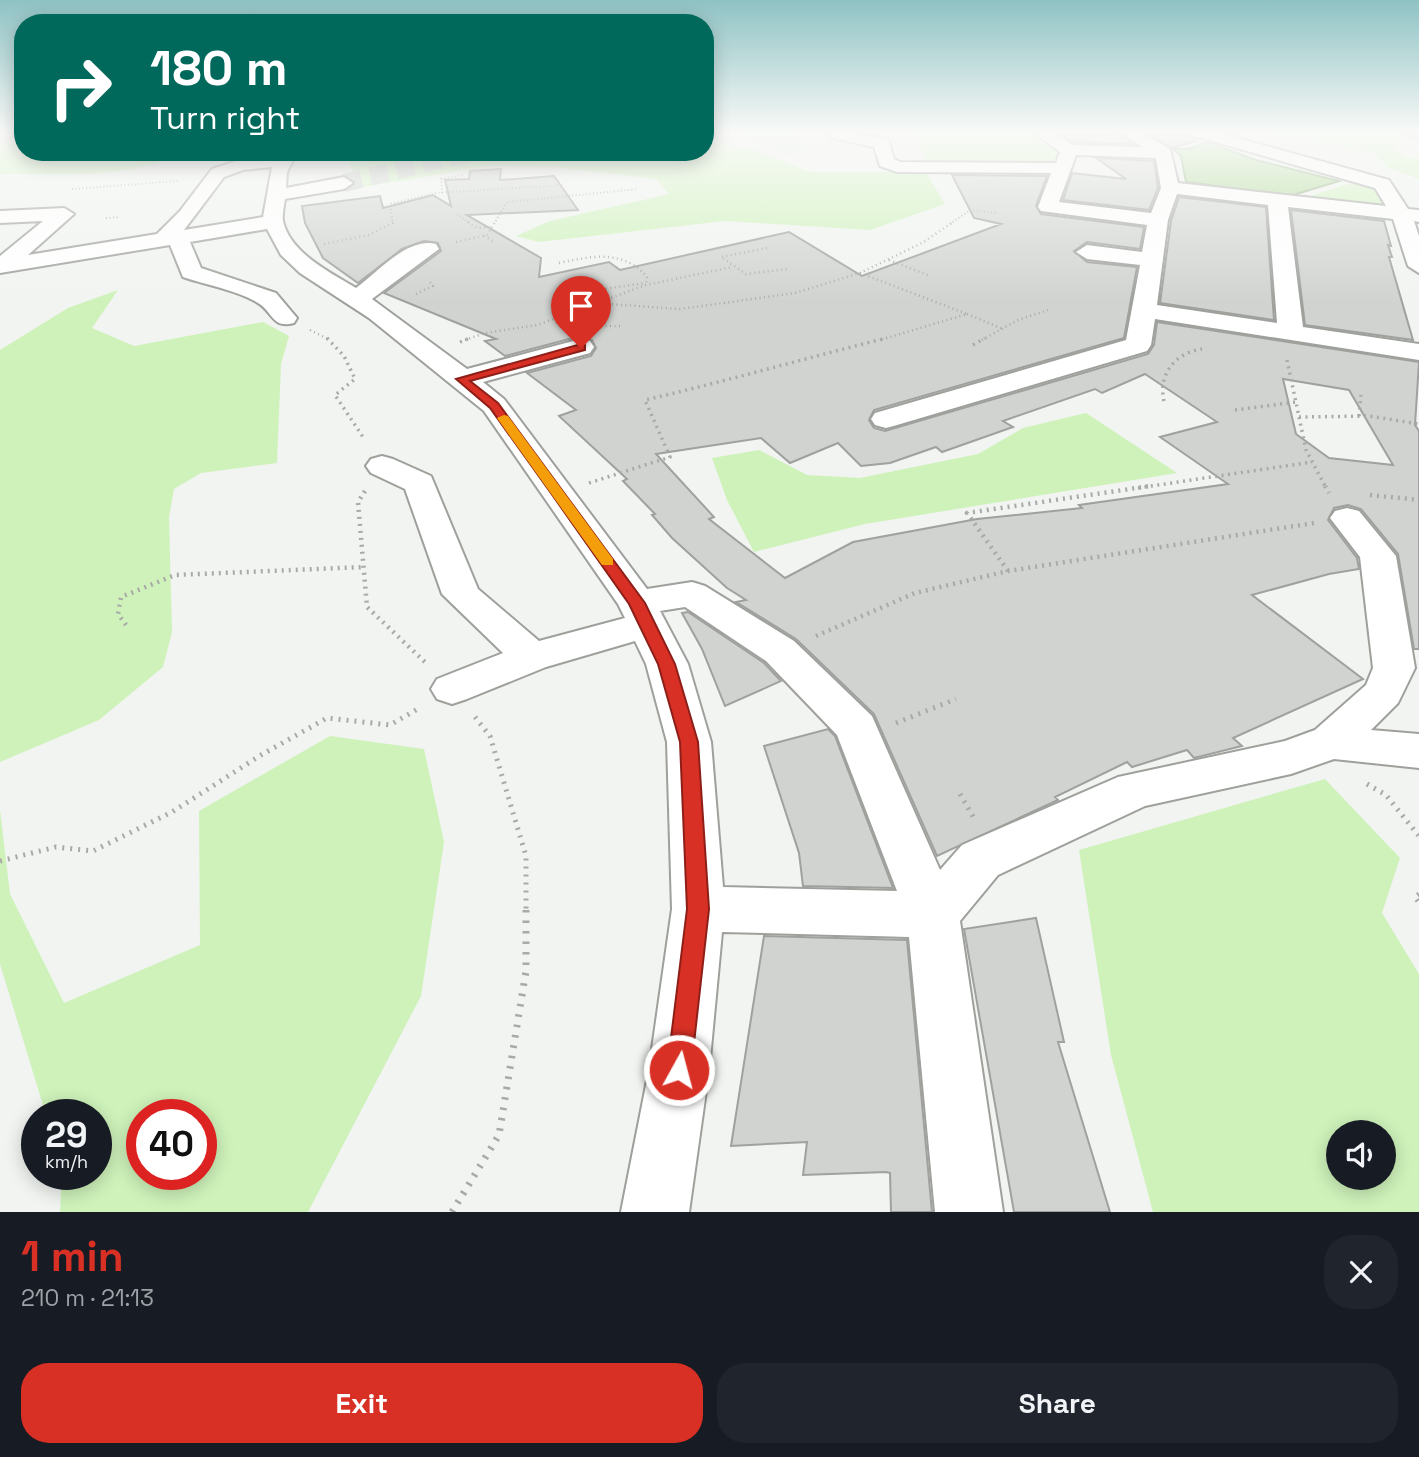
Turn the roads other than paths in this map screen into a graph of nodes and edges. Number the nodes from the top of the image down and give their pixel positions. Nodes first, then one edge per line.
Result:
1 (207, 188) edge
2 (322, 188) tunnel mouth
3 (1056, 188) edge
4 (1170, 188) joint
5 (1385, 188) edge
6 (282, 196) edge
7 (1277, 200) junction
8 (1410, 215) edge
9 (1, 218) edge
10 (1158, 220) junction
11 (170, 239) junction
12 (428, 249) road end
13 (1087, 251) dead end
14 (1151, 260) junction
15 (0, 266) edge
16 (1419, 266) edge
17 (354, 300) junction
18 (1143, 310) junction
19 (285, 318) road end
20 (1291, 332) junction
21 (581, 348) dead end
22 (1419, 352) edge
23 (462, 379) junction
24 (886, 420) dead end
25 (382, 466) road end
26 (1347, 518) road end
27 (642, 614) junction
28 (532, 657) junction
29 (1406, 669) edge
30 (452, 689) road end
31 (1320, 746) junction
32 (1419, 751) edge
33 (698, 909) junction
34 (933, 915) junction
35 (655, 1212) edge
36 (969, 1212) edge

1 - 11 street
2 - 6 street
3 - 10 street
4 - 7 street
4 - 10 street
5 - 8 street
6 - 11 street
6 - 17 street
7 - 8 street
7 - 20 street
8 - 16 street
9 - 15 street
10 - 14 street
11 - 15 street
11 - 19 street
12 - 17 street
13 - 14 street
14 - 18 street
17 - 23 street
18 - 20 street
18 - 24 street
20 - 22 street
21 - 23 street
23 - 27 street
25 - 28 street
26 - 29 street
27 - 28 street
27 - 33 street
27 - 34 street
28 - 30 street
29 - 31 street
31 - 32 street
31 - 34 street
33 - 34 street
33 - 35 street
34 - 36 street

